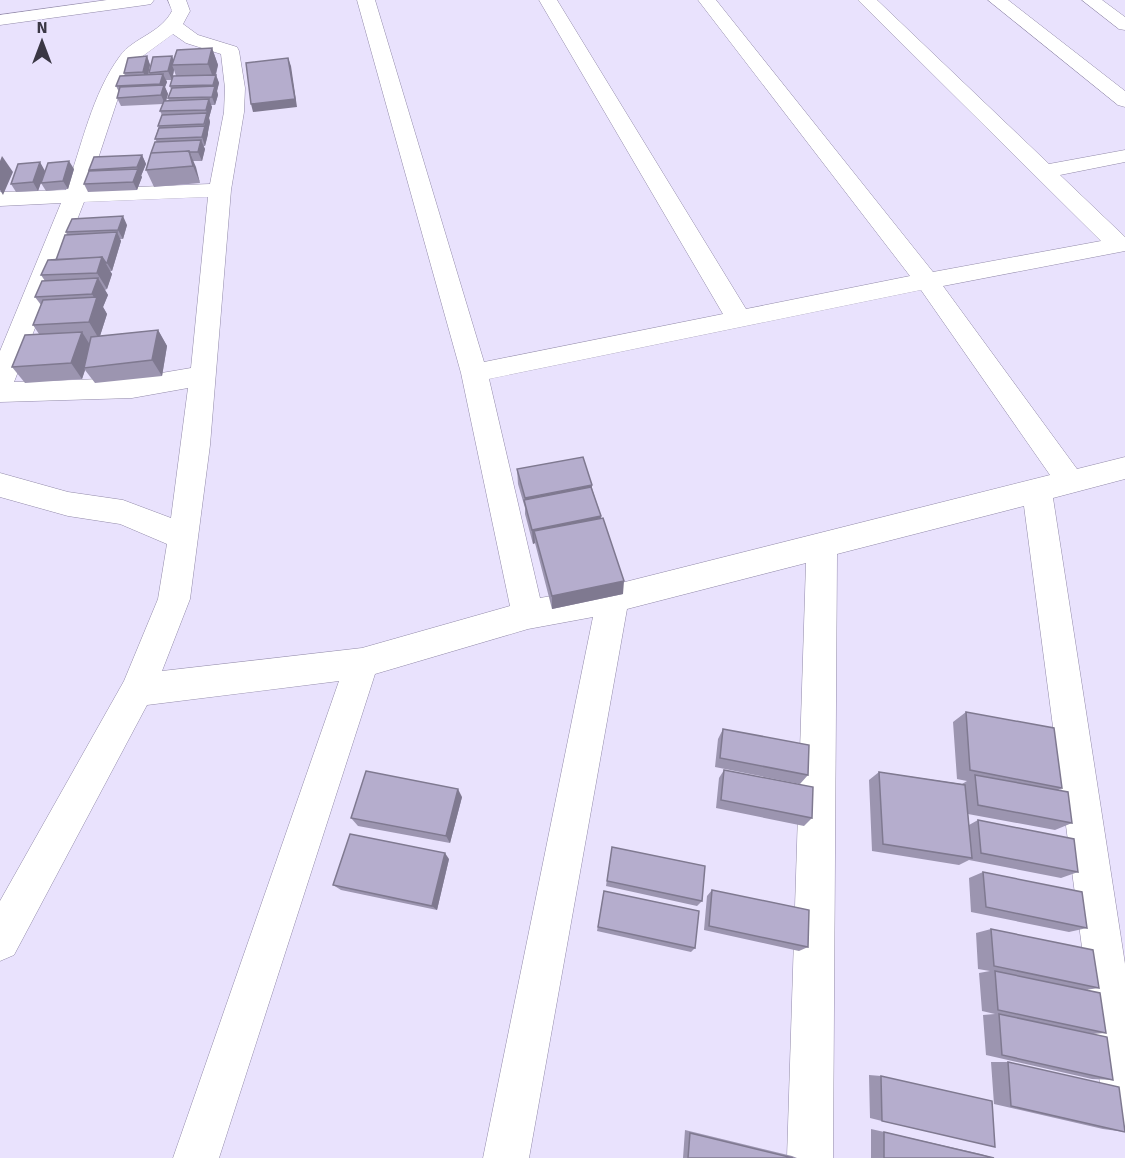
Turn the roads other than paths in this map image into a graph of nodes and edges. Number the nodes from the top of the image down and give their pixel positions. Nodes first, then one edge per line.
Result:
1 (145, 0) edge
2 (177, 0) edge
3 (366, 0) edge
4 (548, 0) edge
5 (708, 0) edge
6 (867, 0) edge
7 (997, 0) edge
8 (1091, 0) edge
9 (0, 20) edge
10 (1125, 24) edge
11 (173, 26) junction
12 (1125, 101) edge
13 (1125, 156) edge
14 (1043, 172) junction
15 (220, 190) junction
16 (75, 196) junction
17 (0, 200) edge
18 (1122, 244) edge
19 (927, 281) junction
20 (739, 319) junction
21 (474, 373) junction
22 (202, 376) junction
23 (0, 383) edge
24 (0, 392) edge
25 (1125, 468) edge
26 (0, 485) edge
27 (1053, 485) junction
28 (183, 538) junction
29 (822, 545) junction
30 (613, 599) junction
31 (528, 615) junction
32 (362, 663) junction
33 (137, 690) junction
34 (10, 899) edge
35 (0, 941) edge
36 (1125, 1107) edge
37 (196, 1158) edge
38 (506, 1158) edge
39 (810, 1158) edge

1 - 9 street
2 - 11 street
3 - 21 street
4 - 20 street
5 - 19 street
6 - 14 street
7 - 12 street
8 - 10 street
11 - 15 street
11 - 16 street
13 - 14 street
14 - 18 street
15 - 16 street
15 - 22 street
16 - 17 street
16 - 23 street
18 - 19 street
19 - 20 street
19 - 27 street
20 - 21 street
21 - 31 street
22 - 24 street
22 - 28 street
25 - 27 street
26 - 28 street
27 - 29 street
27 - 36 street
28 - 33 street
29 - 30 street
29 - 39 street
30 - 31 street
30 - 38 street
31 - 32 street
32 - 33 street
32 - 37 street
33 - 34 street
34 - 35 street

